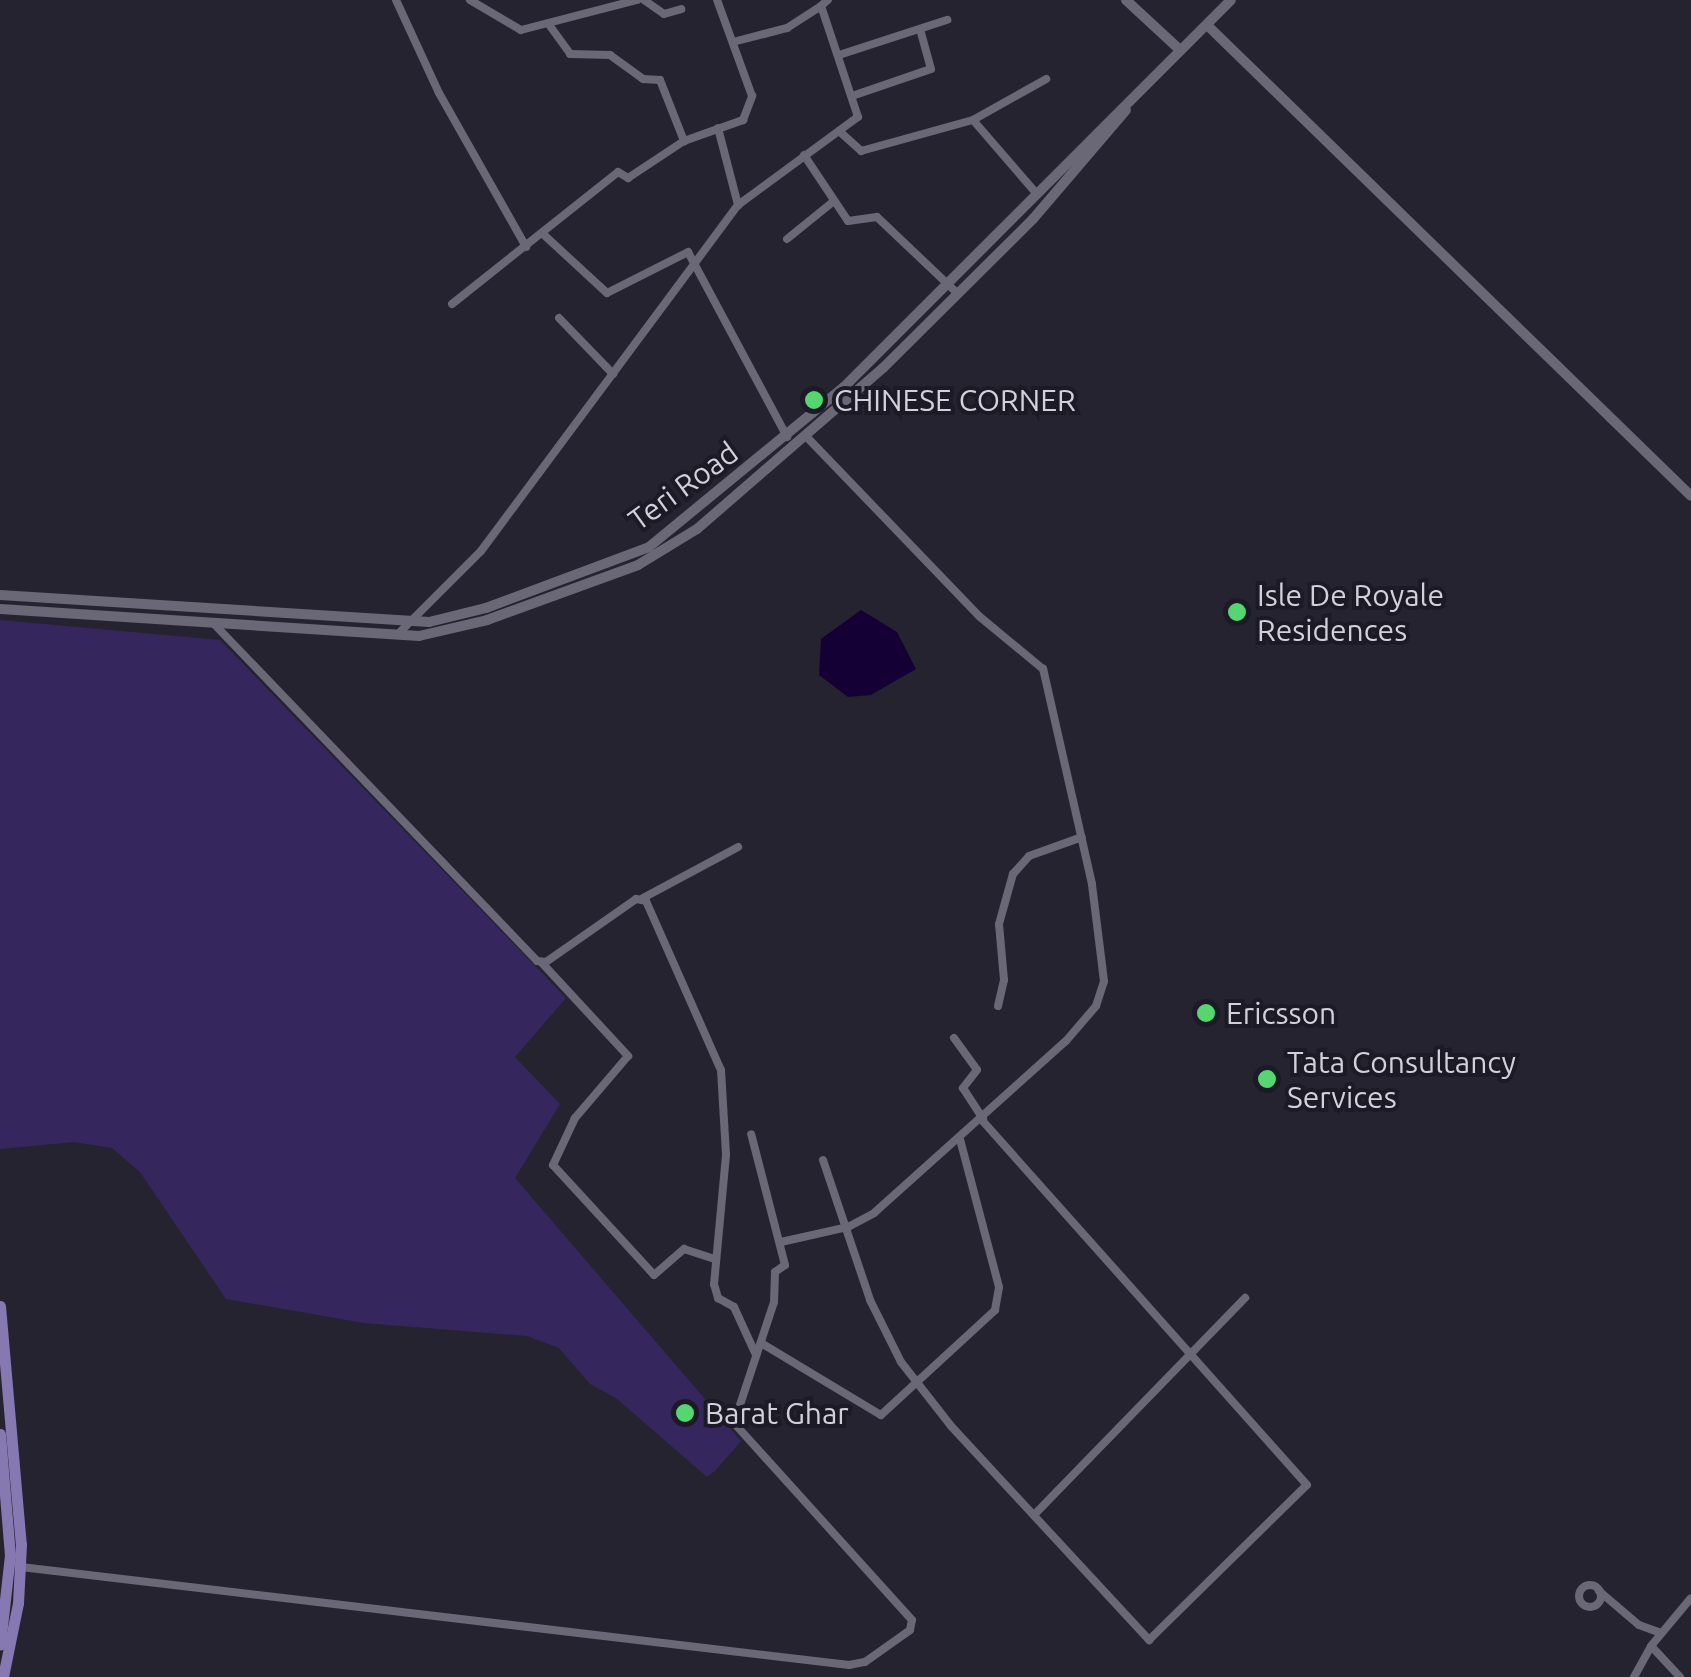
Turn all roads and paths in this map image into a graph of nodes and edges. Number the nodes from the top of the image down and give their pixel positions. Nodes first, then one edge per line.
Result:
1 (396, 0) edge
2 (470, 0) edge
3 (640, 0) edge
4 (716, 0) edge
5 (1126, 0) edge
6 (1231, 0) edge
7 (484, 3) edge
8 (825, 3) edge
9 (682, 9) dead end
10 (947, 20) dead end
11 (1207, 25) junction
12 (550, 26) junction
13 (920, 29) junction
14 (733, 42) junction
15 (1180, 50) junction
16 (839, 54) junction
17 (1046, 79) dead end
18 (852, 96) junction
19 (1126, 109) junction
20 (973, 120) junction
21 (718, 128) junction
22 (839, 131) junction
23 (684, 141) junction
24 (804, 155) junction
25 (1036, 192) junction
26 (834, 201) junction
27 (738, 205) junction
28 (543, 234) junction
29 (787, 240) dead end
30 (526, 247) junction
31 (698, 263) junction
32 (945, 281) junction
33 (958, 294) junction
34 (452, 304) dead end
35 (559, 318) dead end
36 (613, 374) junction
37 (806, 436) junction
38 (788, 437) junction
39 (772, 457) junction
40 (1691, 496) edge
41 (0, 595) edge
42 (0, 609) edge
43 (409, 621) junction
44 (216, 626) junction
45 (395, 637) junction
46 (1082, 837) junction
47 (738, 847) dead end
48 (642, 898) junction
49 (542, 963) junction
50 (998, 1006) dead end
51 (954, 1038) dead end
52 (982, 1120) junction
53 (751, 1134) dead end
54 (960, 1139) junction
55 (823, 1160) dead end
56 (848, 1228) junction
57 (781, 1242) junction
58 (714, 1259) junction
59 (1245, 1298) dead end
60 (0, 1306) edge
61 (761, 1343) junction
62 (756, 1355) junction
63 (1191, 1356) junction
64 (918, 1386) junction
65 (0, 1434) edge
66 (1034, 1515) junction
67 (21, 1566) junction
68 (1600, 1591) dead end
69 (1691, 1598) edge
70 (1661, 1634) junction
71 (0, 1644) edge
72 (1652, 1646) junction
73 (3, 1677) edge
74 (1634, 1677) edge
75 (1680, 1677) edge

1 - 30 street
2 - 7 street
3 - 9 street
3 - 12 street
4 - 14 street
5 - 15 street
6 - 11 street, Teri Road
7 - 12 street
8 - 14 street
8 - 16 street
10 - 13 street
11 - 15 street, Teri Road
11 - 40 street
12 - 23 street
13 - 16 street
13 - 18 street
14 - 21 street
15 - 19 street, Teri Road
16 - 18 street
17 - 20 street
18 - 22 street
19 - 25 street, Teri Road
19 - 33 street
20 - 22 street
20 - 25 street
21 - 23 street
21 - 27 street
22 - 24 street
23 - 28 street
24 - 26 street
24 - 27 street
25 - 32 street, Teri Road
26 - 29 street
26 - 32 street
27 - 31 street
28 - 30 street
28 - 31 street
30 - 34 street
31 - 36 street
31 - 38 street
32 - 33 street
32 - 38 street, Teri Road
33 - 37 street
35 - 36 street
36 - 43 street
37 - 39 street
37 - 46 street
38 - 39 street, Teri Road
39 - 43 street, Teri Road
39 - 45 street
41 - 43 street, Teri Road
42 - 44 street
43 - 45 street
44 - 45 street
44 - 49 street
46 - 50 street
46 - 52 street
47 - 48 street
48 - 49 street
48 - 58 street
49 - 58 street
51 - 52 street
52 - 54 street
52 - 63 street
53 - 57 street
54 - 56 street
54 - 64 street
55 - 56 street
56 - 57 street
56 - 64 street
57 - 61 street
58 - 62 street
59 - 63 street
60 - 67 main road
61 - 62 street
61 - 64 street
62 - 67 street
63 - 66 street
63 - 66 street
64 - 66 street
65 - 71 main road
67 - 73 main road
68 - 70 street
69 - 70 street
70 - 72 street
72 - 74 street
72 - 75 street

